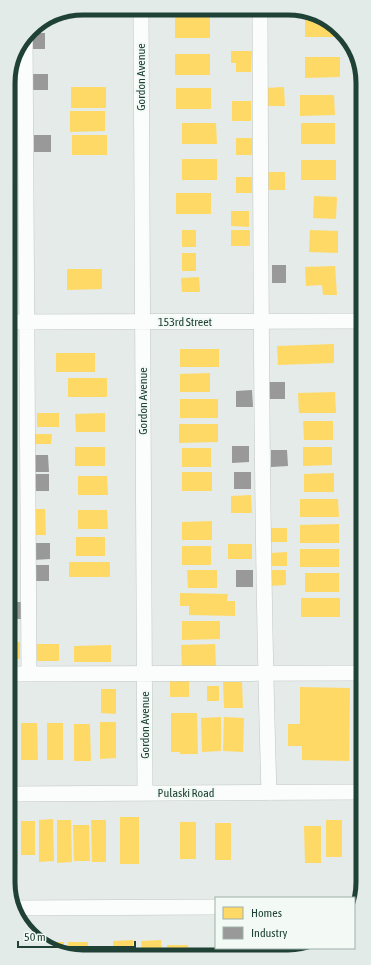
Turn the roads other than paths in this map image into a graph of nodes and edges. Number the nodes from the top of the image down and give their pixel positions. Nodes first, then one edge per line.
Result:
1 (141, 15) edge
2 (260, 15) edge
3 (25, 48) edge
4 (261, 321) junction
5 (356, 321) edge
6 (15, 322) edge
7 (27, 322) junction
8 (143, 322) junction
9 (266, 673) junction
10 (356, 673) edge
11 (15, 674) edge
12 (29, 674) junction
13 (145, 674) junction
14 (356, 792) edge
15 (146, 793) junction
16 (269, 793) junction
17 (15, 794) edge
18 (215, 907) edge
19 (20, 908) edge

1 - 8 street, Gordon Avenue
2 - 4 street
3 - 7 street
4 - 5 street, 153rd Street
4 - 8 street, 153rd Street
4 - 9 street
6 - 7 street, 153rd Street
7 - 8 street, 153rd Street
7 - 12 street
8 - 13 street, Gordon Avenue
9 - 10 street
9 - 13 street
9 - 16 street
11 - 12 street
12 - 13 street
13 - 15 street, Gordon Avenue
14 - 16 street, Pulaski Road
15 - 16 street, Pulaski Road
15 - 17 street, Pulaski Road
18 - 19 street

